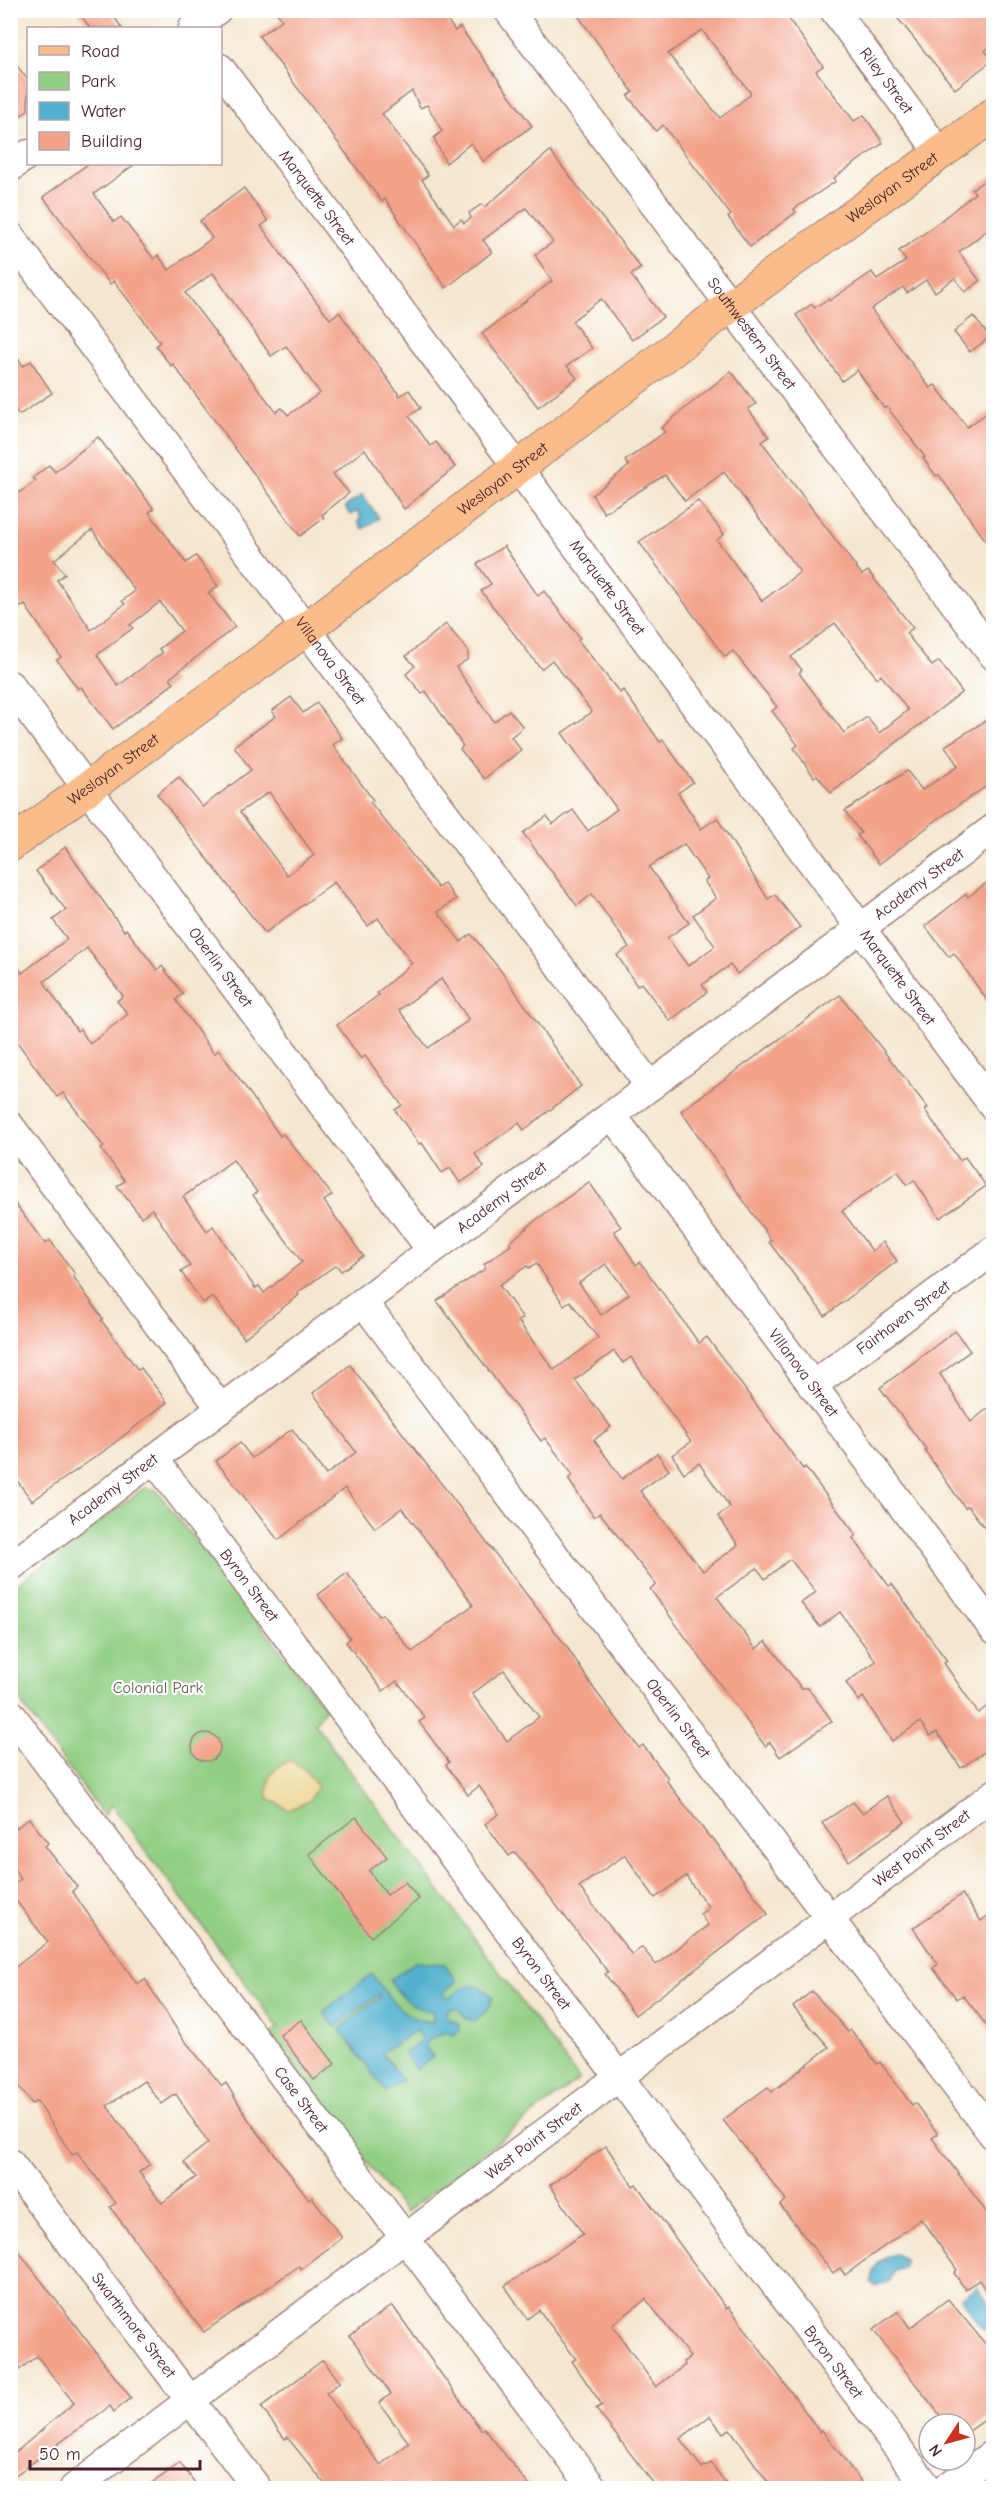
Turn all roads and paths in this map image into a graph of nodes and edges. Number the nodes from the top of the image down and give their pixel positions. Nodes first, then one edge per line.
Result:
1 (178, 10) edge
2 (217, 10) edge
3 (508, 10) edge
4 (834, 10) edge
5 (191, 27) edge
6 (193, 27) edge
7 (222, 71) edge
8 (993, 114) edge
9 (939, 152) junction
10 (27, 155) edge
11 (10, 168) edge
12 (10, 236) edge
13 (730, 306) junction
14 (518, 468) junction
15 (306, 629) junction
16 (993, 656) edge
17 (10, 685) edge
18 (87, 788) junction
19 (993, 828) edge
20 (10, 845) edge
21 (861, 928) junction
22 (650, 1086) junction
23 (993, 1107) edge
24 (612, 1115) junction
25 (10, 1126) edge
26 (431, 1250) junction
27 (993, 1250) edge
28 (363, 1302) junction
29 (812, 1386) junction
30 (221, 1409) junction
31 (154, 1459) junction
32 (12, 1562) edge
33 (993, 1630) edge
34 (10, 1713) edge
35 (993, 1794) edge
36 (829, 1918) junction
37 (620, 2078) junction
38 (993, 2136) edge
39 (10, 2163) edge
40 (405, 2239) junction
41 (190, 2401) junction
42 (993, 2453) edge
43 (74, 2488) edge
44 (257, 2488) edge
45 (592, 2488) edge
46 (928, 2488) edge
47 (946, 2488) edge

1 - 5 street
2 - 6 street
3 - 13 street, Southwestern Street
4 - 9 street, Riley Street
7 - 14 street, Marquette Street
8 - 9 main road, Weslayan Street
9 - 13 main road, Weslayan Street
10 - 11 street
12 - 15 street, Villanova Street
13 - 14 main road, Weslayan Street
13 - 16 street, Southwestern Street
14 - 15 main road, Weslayan Street
14 - 21 street, Marquette Street
15 - 18 main road, Weslayan Street
15 - 22 street, Villanova Street
17 - 18 street, Oberlin Street
18 - 20 main road, Weslayan Street
18 - 26 street, Oberlin Street
19 - 21 street, Academy Street
21 - 22 street, Academy Street
21 - 23 street, Marquette Street
22 - 24 street, Academy Street
24 - 26 street, Academy Street
24 - 29 street, Villanova Street
25 - 30 street
26 - 28 street, Academy Street
27 - 29 street, Fairhaven Street
28 - 30 street, Academy Street
28 - 36 street, Oberlin Street
29 - 33 street, Villanova Street
30 - 31 street, Academy Street
31 - 32 street, Academy Street
31 - 37 street, Byron Street
34 - 40 street, Case Street
35 - 36 street, West Point Street
36 - 37 street, West Point Street
36 - 38 street, Oberlin Street
37 - 40 street, West Point Street
37 - 46 street, Byron Street
39 - 41 street, Swarthmore Street
40 - 41 street, West Point Street
40 - 45 street, Case Street
41 - 43 street, West Point Street
41 - 44 street, Swarthmore Street
42 - 47 street

